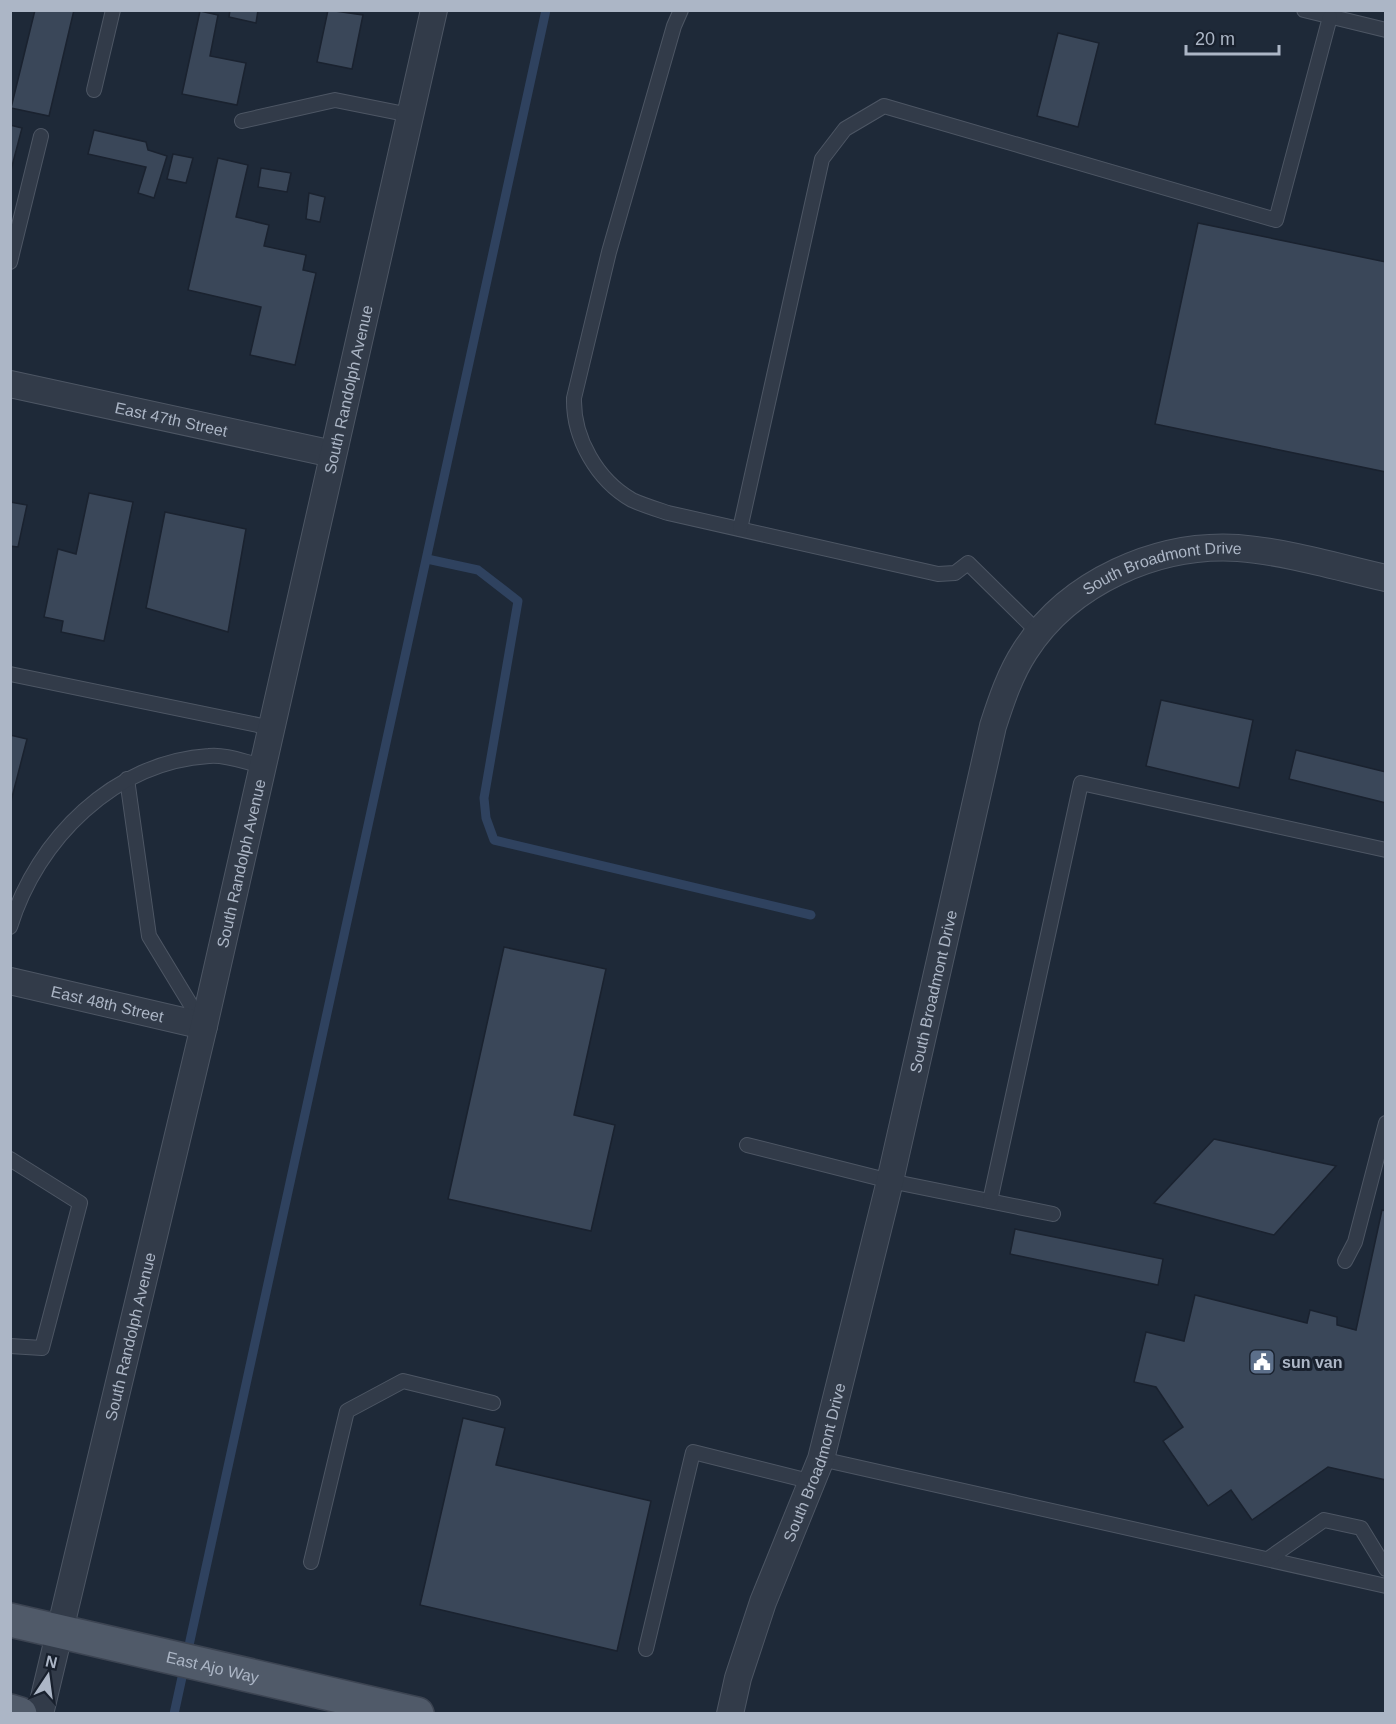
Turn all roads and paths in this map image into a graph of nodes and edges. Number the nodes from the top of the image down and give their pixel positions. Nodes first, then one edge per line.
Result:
1 (113, 10) edge
2 (434, 10) edge
3 (681, 10) edge
4 (1304, 10) edge
5 (1330, 17) junction
6 (1386, 30) edge
7 (94, 90) dead end
8 (411, 115) junction
9 (242, 121) dead end
10 (41, 135) dead end
11 (10, 262) edge
12 (10, 384) edge
13 (333, 454) junction
14 (740, 529) junction
15 (1386, 578) edge
16 (1038, 632) junction
17 (10, 674) edge
18 (272, 728) junction
19 (263, 766) junction
20 (127, 778) junction
21 (1386, 850) edge
22 (10, 927) edge
23 (10, 981) edge
24 (204, 1026) junction
25 (1386, 1123) edge
26 (747, 1145) dead end
27 (10, 1159) edge
28 (890, 1180) junction
29 (990, 1201) junction
30 (1053, 1214) dead end
31 (1346, 1261) dead end
32 (10, 1346) edge
33 (493, 1403) dead end
34 (817, 1471) junction
35 (1268, 1559) junction
36 (312, 1562) dead end
37 (1386, 1569) edge
38 (1386, 1586) edge
39 (10, 1620) edge
40 (59, 1632) junction
41 (646, 1649) dead end
42 (10, 1711) edge
43 (20, 1713) edge
44 (40, 1713) edge
45 (417, 1713) edge
46 (730, 1713) edge

1 - 7 lane
2 - 8 street, South Randolph Avenue
3 - 14 lane
4 - 5 lane
5 - 6 lane
5 - 14 lane
8 - 9 lane
8 - 13 street, South Randolph Avenue
10 - 11 lane
12 - 13 street, East 47th Street
13 - 18 street, South Randolph Avenue
14 - 16 lane
15 - 16 street, South Broadmont Drive
16 - 28 street, South Broadmont Drive
17 - 18 lane
18 - 19 street, South Randolph Avenue
19 - 20 lane
19 - 24 street, South Randolph Avenue
20 - 22 lane
20 - 24 lane
21 - 29 lane
23 - 24 street, East 48th Street
24 - 40 street, South Randolph Avenue
25 - 31 lane
26 - 28 lane
27 - 32 lane
28 - 29 lane
28 - 34 street, South Broadmont Drive
29 - 30 lane
33 - 36 lane
34 - 35 lane
34 - 41 lane
34 - 46 street, South Broadmont Drive
35 - 37 lane
35 - 38 lane
39 - 40 main road, East Ajo Way
40 - 44 street, South Randolph Avenue
40 - 45 main road, East Ajo Way
42 - 43 main road

